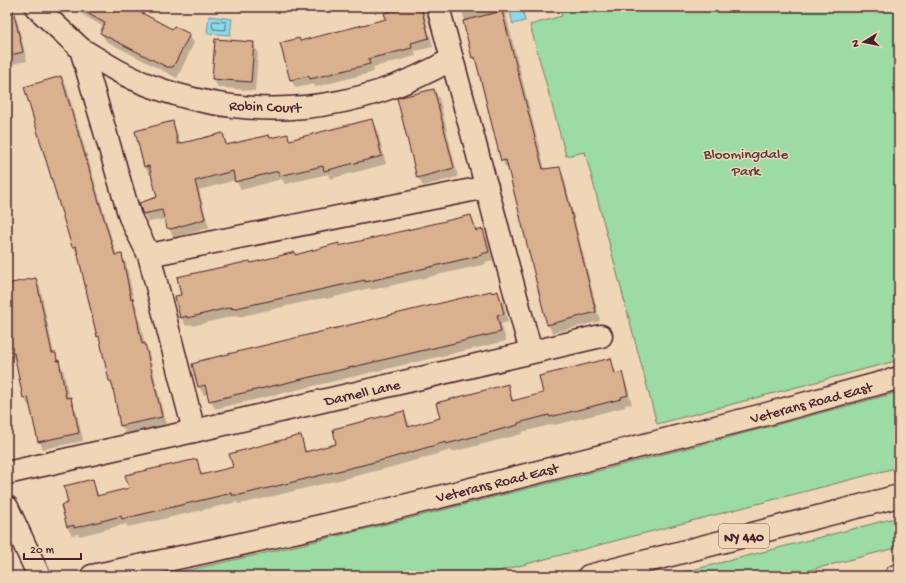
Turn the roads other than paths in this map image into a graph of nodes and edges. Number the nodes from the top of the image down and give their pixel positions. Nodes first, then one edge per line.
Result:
1 (36, 7) edge
2 (438, 7) edge
3 (81, 49) junction
4 (452, 59) junction
5 (487, 187) junction
6 (149, 255) junction
7 (602, 336) dead end
8 (531, 352) junction
9 (899, 378) edge
10 (194, 431) junction
11 (7, 472) edge
12 (899, 496) edge
13 (7, 507) edge
14 (39, 576) edge
15 (92, 576) edge
16 (590, 576) edge

1 - 3 main road, Robin Court
2 - 4 main road
3 - 4 main road, Robin Court
3 - 6 main road
4 - 5 main road
5 - 6 main road
5 - 8 main road
6 - 10 main road
7 - 8 main road, Darnell Lane
8 - 10 main road, Darnell Lane
9 - 15 main road, Veterans Road East
10 - 11 main road, Darnell Lane
12 - 16 main road, NY 440
13 - 14 main road

